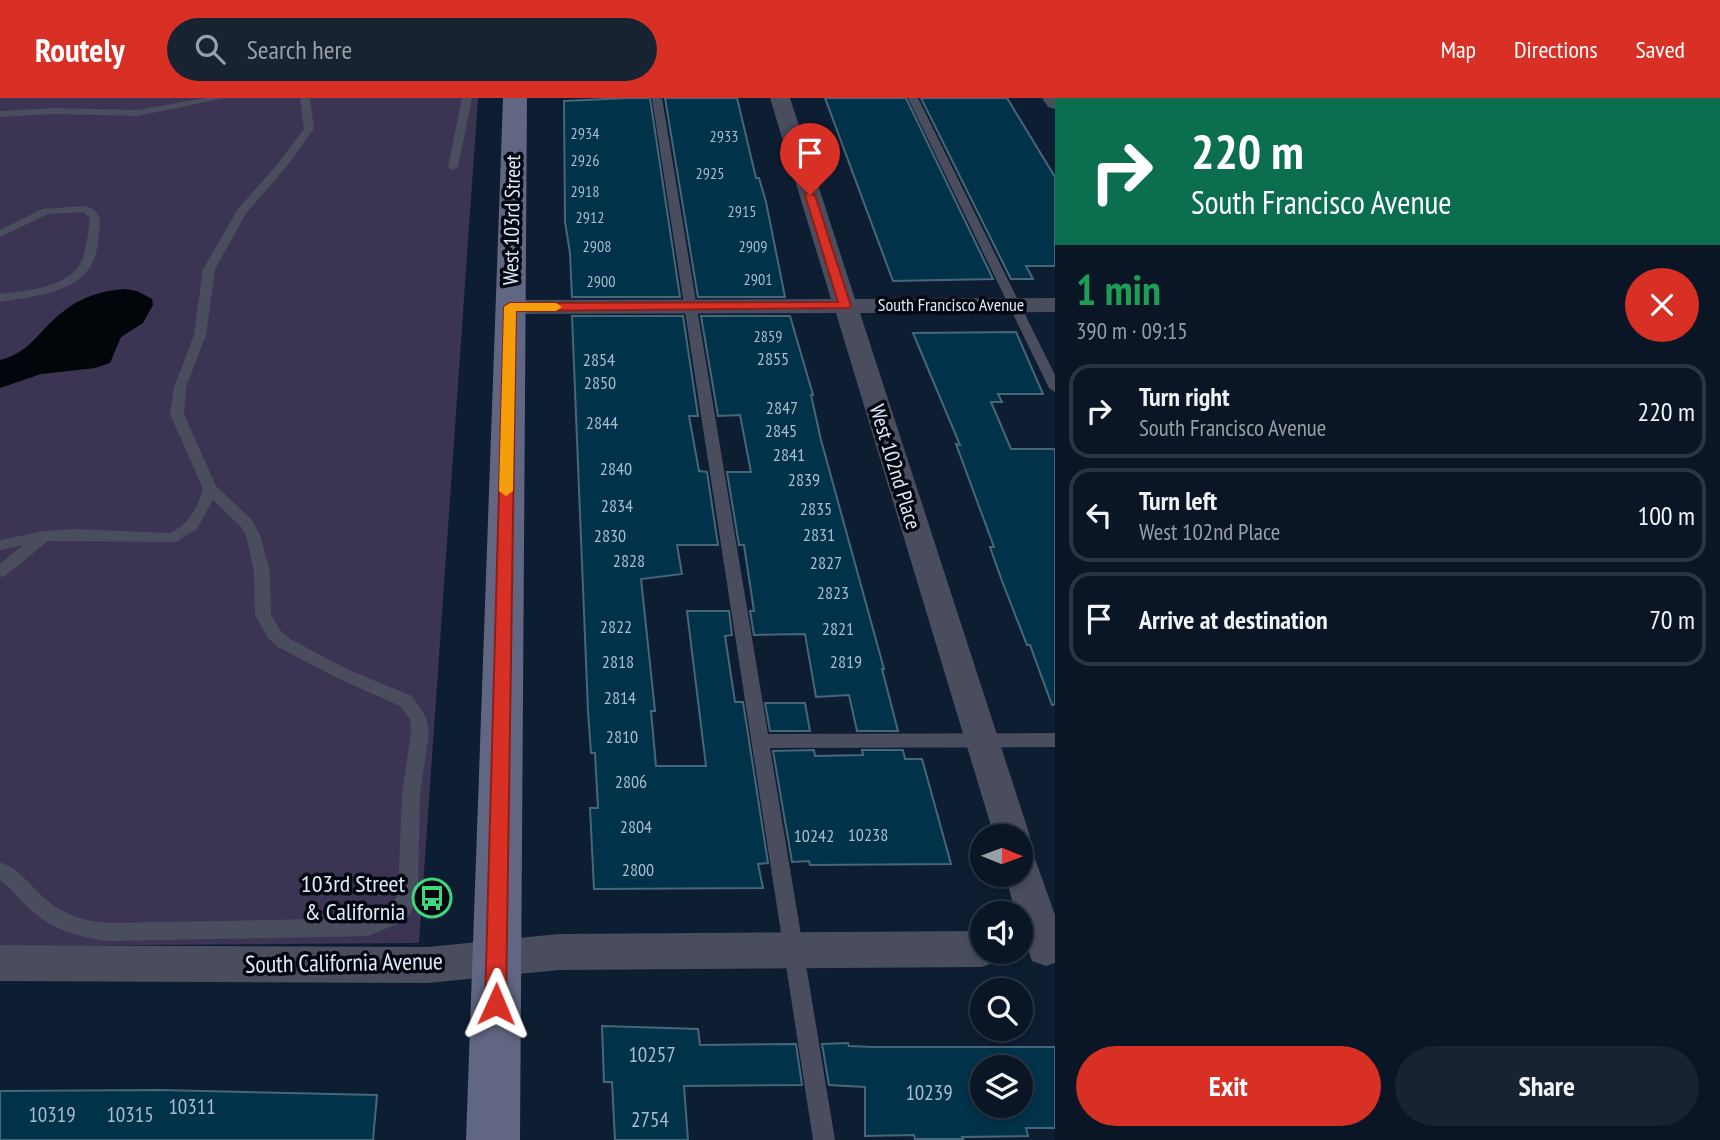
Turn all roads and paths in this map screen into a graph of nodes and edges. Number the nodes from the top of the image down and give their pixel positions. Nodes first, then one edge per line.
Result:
1 (220, 98) edge
2 (305, 98) edge
3 (467, 98) edge
4 (515, 98) edge
5 (657, 98) edge
6 (779, 98) edge
7 (913, 98) edge
8 (1052, 98) edge
9 (1055, 103) edge
10 (0, 114) edge
11 (453, 167) dead end
12 (0, 234) edge
13 (0, 298) edge
14 (1014, 305) junction
15 (1055, 305) edge
16 (690, 306) junction
17 (845, 306) junction
18 (510, 307) junction
19 (1055, 388) edge
20 (211, 489) junction
21 (44, 536) junction
22 (0, 545) edge
23 (0, 572) edge
24 (981, 740) junction
25 (1055, 740) edge
26 (760, 741) junction
27 (1008, 824) edge
28 (0, 870) edge
29 (1026, 887) edge
30 (1041, 948) edge
31 (970, 949) edge
32 (794, 950) junction
33 (497, 957) junction
34 (0, 963) edge
35 (493, 1140) edge
36 (824, 1140) edge

1 - 10 lane
2 - 20 lane
3 - 11 lane
4 - 18 main road, West 103rd Street
5 - 16 lane
6 - 17 street, West 102nd Place
7 - 14 lane
8 - 9 street
12 - 13 lane
14 - 15 street, South Francisco Avenue
14 - 17 street, South Francisco Avenue
14 - 19 lane
16 - 17 street, South Francisco Avenue
16 - 18 street, South Francisco Avenue
16 - 26 lane
17 - 24 street, West 102nd Place
18 - 33 main road, West 103rd Street
20 - 21 lane
20 - 28 lane
21 - 22 lane
21 - 23 lane
24 - 25 lane
24 - 26 lane
24 - 27 street, West 102nd Place
26 - 32 lane
29 - 30 street
31 - 32 street, South California Avenue
32 - 33 street, South California Avenue
32 - 36 lane
33 - 34 street, South California Avenue
33 - 35 main road, West 103rd Street

